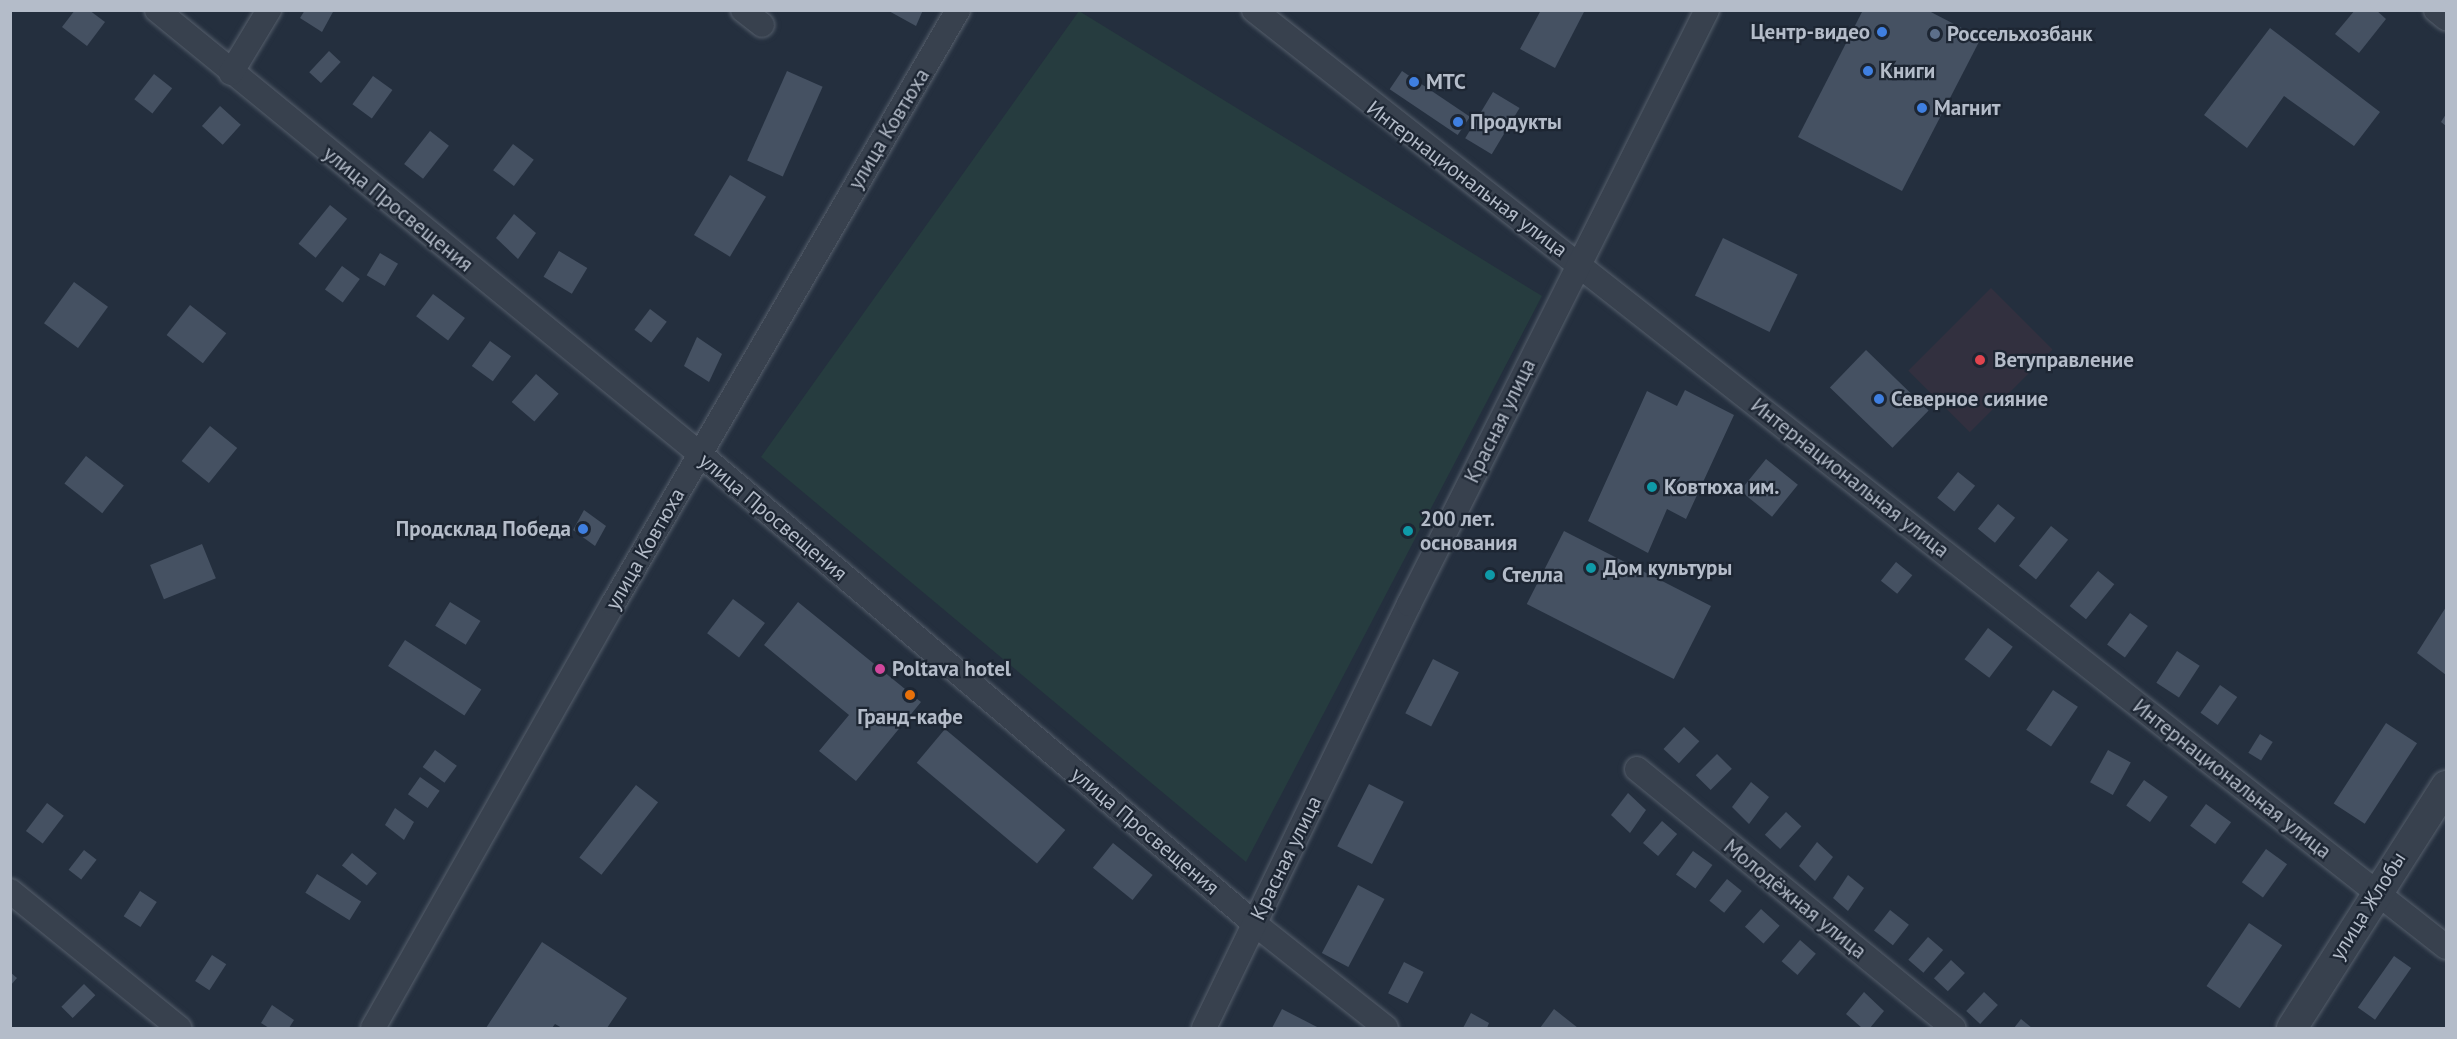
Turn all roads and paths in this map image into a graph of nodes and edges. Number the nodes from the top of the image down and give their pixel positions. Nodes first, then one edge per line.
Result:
1 (157, 10) edge
2 (269, 10) edge
3 (743, 10) edge
4 (958, 10) edge
5 (1254, 10) edge
6 (1707, 10) edge
7 (2436, 10) edge
8 (2446, 18) edge
9 (762, 25) dead end
10 (231, 73) junction
11 (1578, 263) junction
12 (701, 455) junction
13 (1637, 769) dead end
14 (2446, 786) edge
15 (10, 891) edge
16 (2376, 892) junction
17 (1255, 924) junction
18 (2446, 947) edge
19 (179, 1029) edge
20 (373, 1029) edge
21 (1204, 1029) edge
22 (1386, 1029) edge
23 (1953, 1029) edge
24 (2292, 1029) edge

1 - 10 street, улица Просвещения
2 - 10 street
3 - 9 street
4 - 12 street, улица Ковтюха
5 - 11 street, Интернациональная улица
6 - 11 street, Красная улица
7 - 8 street
10 - 12 street, улица Просвещения
11 - 16 street, Интернациональная улица
11 - 17 street, Красная улица
12 - 17 street, улица Просвещения
12 - 20 street, улица Ковтюха
13 - 23 street, Молодёжная улица
14 - 16 street, улица Жлобы
15 - 19 street
16 - 18 street, Интернациональная улица
16 - 24 street, улица Жлобы
17 - 21 street, Красная улица
17 - 22 street, улица Просвещения

